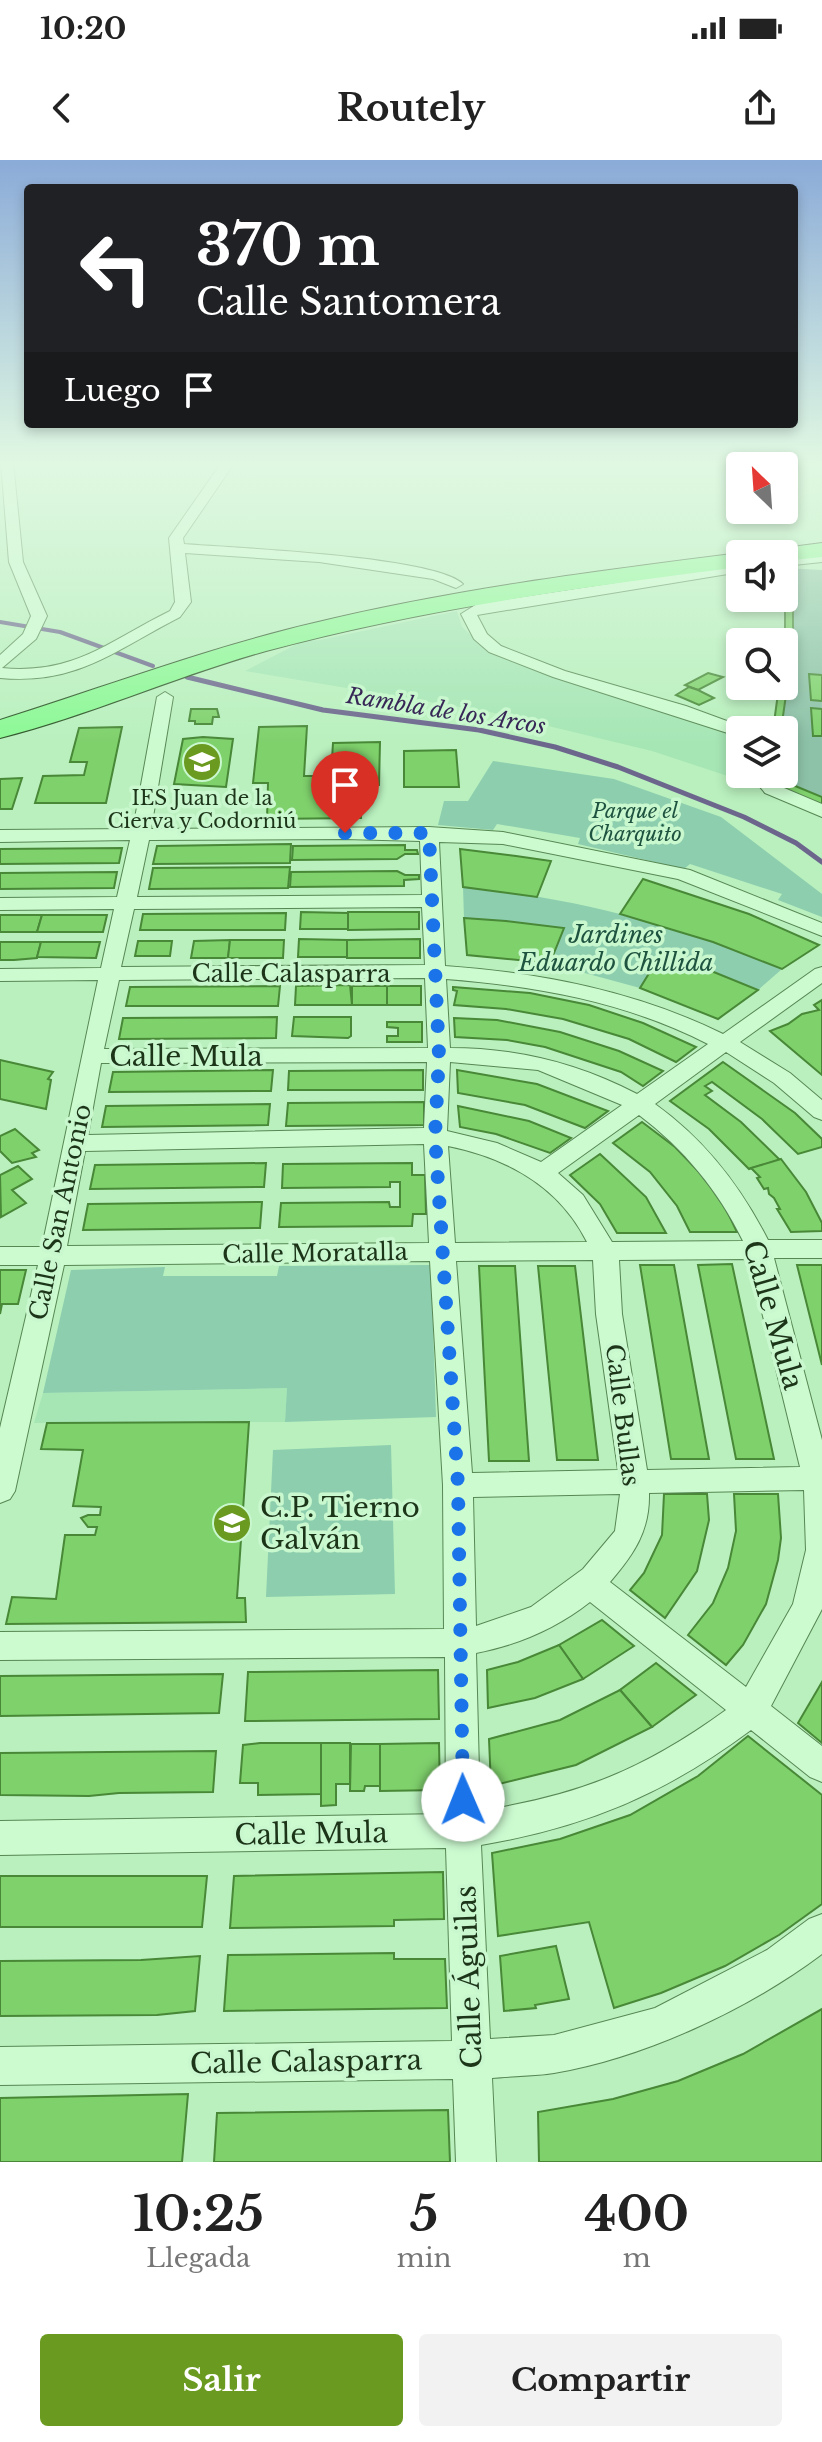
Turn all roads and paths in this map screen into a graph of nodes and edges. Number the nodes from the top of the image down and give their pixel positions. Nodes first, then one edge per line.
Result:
1 (15, 555) edge
2 (179, 555) edge
3 (283, 555) edge
4 (822, 558) edge
5 (798, 561) edge
6 (726, 562) edge
7 (726, 570) edge
8 (456, 584) dead end
9 (0, 664) edge
10 (0, 673) edge
11 (165, 697) dead end
12 (45, 715) junction
13 (726, 727) edge
14 (0, 729) edge
15 (0, 741) edge
16 (770, 788) edge
17 (822, 811) edge
18 (429, 833) junction
19 (141, 835) junction
20 (0, 836) edge
21 (431, 901) junction
22 (0, 904) edge
23 (126, 904) junction
24 (822, 930) edge
25 (437, 972) junction
26 (822, 973) edge
27 (111, 974) junction
28 (0, 975) edge
29 (723, 1042) junction
30 (439, 1055) junction
31 (91, 1056) junction
32 (641, 1105) junction
33 (822, 1112) edge
34 (435, 1136) junction
35 (75, 1143) junction
36 (542, 1173) junction
37 (822, 1249) edge
38 (760, 1250) junction
39 (444, 1251) junction
40 (604, 1251) junction
41 (53, 1255) junction
42 (0, 1256) edge
43 (820, 1478) edge
44 (634, 1480) junction
45 (458, 1485) junction
46 (0, 1488) edge
47 (590, 1584) junction
48 (459, 1643) junction
49 (0, 1646) edge
50 (750, 1712) junction
51 (822, 1766) edge
52 (463, 1831) junction
53 (0, 1838) edge
54 (822, 1932) edge
55 (471, 2060) junction
56 (0, 2066) edge
57 (476, 2162) edge

1 - 9 street
2 - 10 street
3 - 8 street
4 - 5 street
6 - 12 main road
7 - 13 street
11 - 19 street, Calle San Antonio
12 - 14 main road
12 - 15 main road
16 - 17 street
18 - 19 street
18 - 21 street, Calle Águilas
18 - 24 street
19 - 20 street
19 - 23 street, Calle San Antonio
21 - 23 street
21 - 25 street, Calle Águilas
22 - 23 street
23 - 27 street, Calle San Antonio
25 - 27 street, Calle Calasparra
25 - 29 street, Calle Calasparra
25 - 30 street, Calle Águilas
26 - 29 street
27 - 28 street, Calle Calasparra
27 - 31 street, Calle San Antonio
29 - 32 street
29 - 33 street, Calle Calasparra
30 - 31 street, Calle Mula
30 - 32 street, Calle Mula
30 - 34 street, Calle Águilas
31 - 35 street, Calle San Antonio
32 - 36 street
32 - 38 street, Calle Mula
34 - 35 street, Calle Bullas
34 - 36 street, Calle Bullas
34 - 39 street, Calle Águilas
35 - 41 street, Calle San Antonio
36 - 40 street, Calle Bullas
37 - 38 street, Calle Moratalla
38 - 40 street, Calle Moratalla
38 - 43 street, Calle Mula
39 - 40 street, Calle Moratalla
39 - 41 street, Calle Moratalla
39 - 45 street, Calle Águilas
40 - 44 street, Calle Bullas
41 - 42 street, Calle Moratalla
41 - 46 street, Calle San Antonio
43 - 44 street
43 - 50 street, Calle Mula
44 - 45 street
44 - 47 street, Calle Bullas
45 - 48 street, Calle Águilas
47 - 48 street, Calle Bullas
47 - 50 street
48 - 49 street, Calle Bullas
48 - 52 street, Calle Águilas
50 - 51 street
50 - 52 street, Calle Mula
52 - 53 street, Calle Mula
52 - 55 street, Calle Águilas
54 - 55 street, Calle Calasparra
55 - 56 street, Calle Calasparra
55 - 57 street, Calle Águilas

